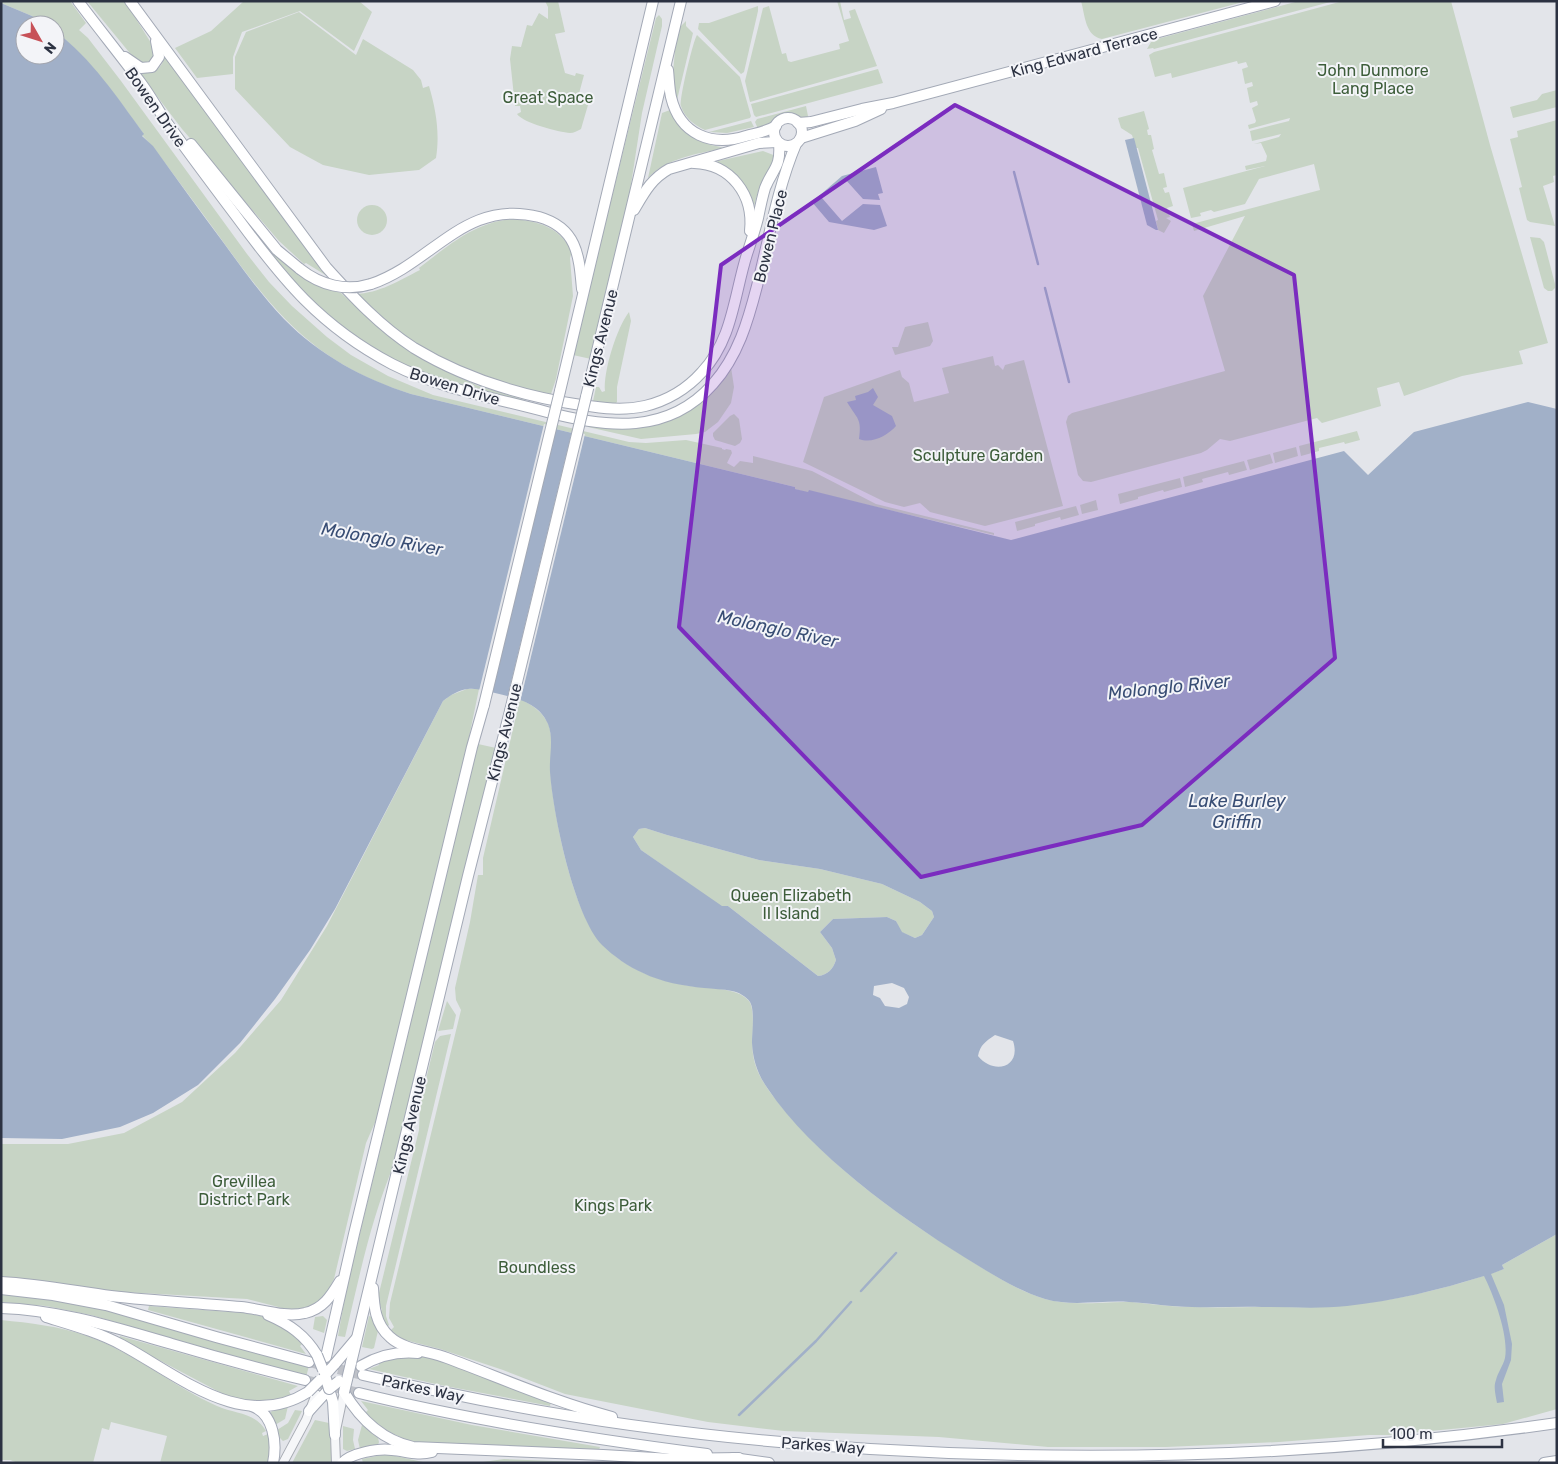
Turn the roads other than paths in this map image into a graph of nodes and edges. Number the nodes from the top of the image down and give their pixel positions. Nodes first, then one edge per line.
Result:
1 (78, 1) edge
2 (130, 1) edge
3 (653, 1) edge
4 (681, 1) edge
5 (1274, 1) edge
6 (155, 35) junction
7 (112, 46) junction
8 (667, 58) junction
9 (142, 84) junction
10 (893, 103) junction
11 (798, 122) junction
12 (776, 126) junction
13 (798, 141) junction
14 (778, 142) junction
15 (684, 164) junction
16 (628, 221) junction
17 (747, 254) junction
18 (582, 298) junction
19 (733, 312) joint
20 (744, 331) joint
21 (346, 1272) junction
22 (373, 1277) junction
23 (1, 1282) edge
24 (1, 1290) edge
25 (1, 1308) edge
26 (19, 1308) junction
27 (256, 1309) junction
28 (358, 1336) junction
29 (436, 1354) junction
30 (326, 1360) junction
31 (356, 1369) junction
32 (323, 1375) junction
33 (305, 1380) tunnel mouth
34 (339, 1381) junction
35 (321, 1393) junction
36 (359, 1393) tunnel mouth
37 (346, 1398) junction
38 (250, 1406) junction
39 (309, 1411) joint
40 (1557, 1423) edge
41 (662, 1429) junction
42 (335, 1435) junction
43 (444, 1449) junction
44 (739, 1458) junction
45 (1557, 1461) edge
46 (273, 1463) edge
47 (283, 1463) edge
48 (336, 1463) edge
49 (342, 1463) edge
50 (770, 1463) edge
51 (1544, 1463) edge

1 - 7 main road, Bowen Drive
2 - 6 main road, Bowen Drive
3 - 18 main road, Kings Avenue
4 - 8 main road, Kings Avenue
5 - 10 main road, King Edward Terrace
6 - 7 main road
6 - 19 main road, Bowen Drive
7 - 9 main road, Bowen Drive
8 - 12 main road, King Edward Terrace
8 - 16 main road, Kings Avenue
9 - 18 main road, bridge
9 - 20 main road, Bowen Drive
10 - 11 main road, King Edward Terrace
10 - 13 main road, King Edward Terrace
11 - 12 main road, King Edward Terrace
11 - 13 main road
12 - 14 main road
13 - 14 main road, King Edward Terrace
13 - 20 main road, Bowen Place
14 - 15 main road, King Edward Terrace
14 - 17 main road, Bowen Place
15 - 16 main road, King Edward Terrace
15 - 17 main road
16 - 22 main road, Kings Avenue, bridge
17 - 19 main road, Bowen Place
18 - 21 main road, Kings Avenue, bridge
21 - 27 main road
21 - 30 main road, Kings Avenue
22 - 28 main road, Kings Avenue
22 - 29 main road
23 - 27 main road
24 - 30 main road
25 - 26 main road
26 - 33 main road
26 - 38 main road
27 - 30 main road
28 - 30 main road
28 - 31 main road, Kings Avenue
29 - 31 main road
29 - 41 main road
30 - 32 main road, bridge
30 - 32 main road, bridge
30 - 34 main road
31 - 34 main road, bridge
31 - 37 main road, Kings Avenue, bridge
31 - 41 main road, Parkes Way
32 - 35 main road, bridge
32 - 35 main road, bridge
34 - 35 main road, bridge
34 - 37 main road, bridge
35 - 38 main road
35 - 39 main road
35 - 42 main road
36 - 44 main road, Parkes Way
37 - 42 street, Kings Avenue
37 - 43 main road
38 - 46 main road
39 - 47 street
40 - 41 main road, Parkes Way
42 - 48 street, Kings Avenue
43 - 44 main road
43 - 49 main road
44 - 50 main road, Parkes Way
45 - 51 main road

